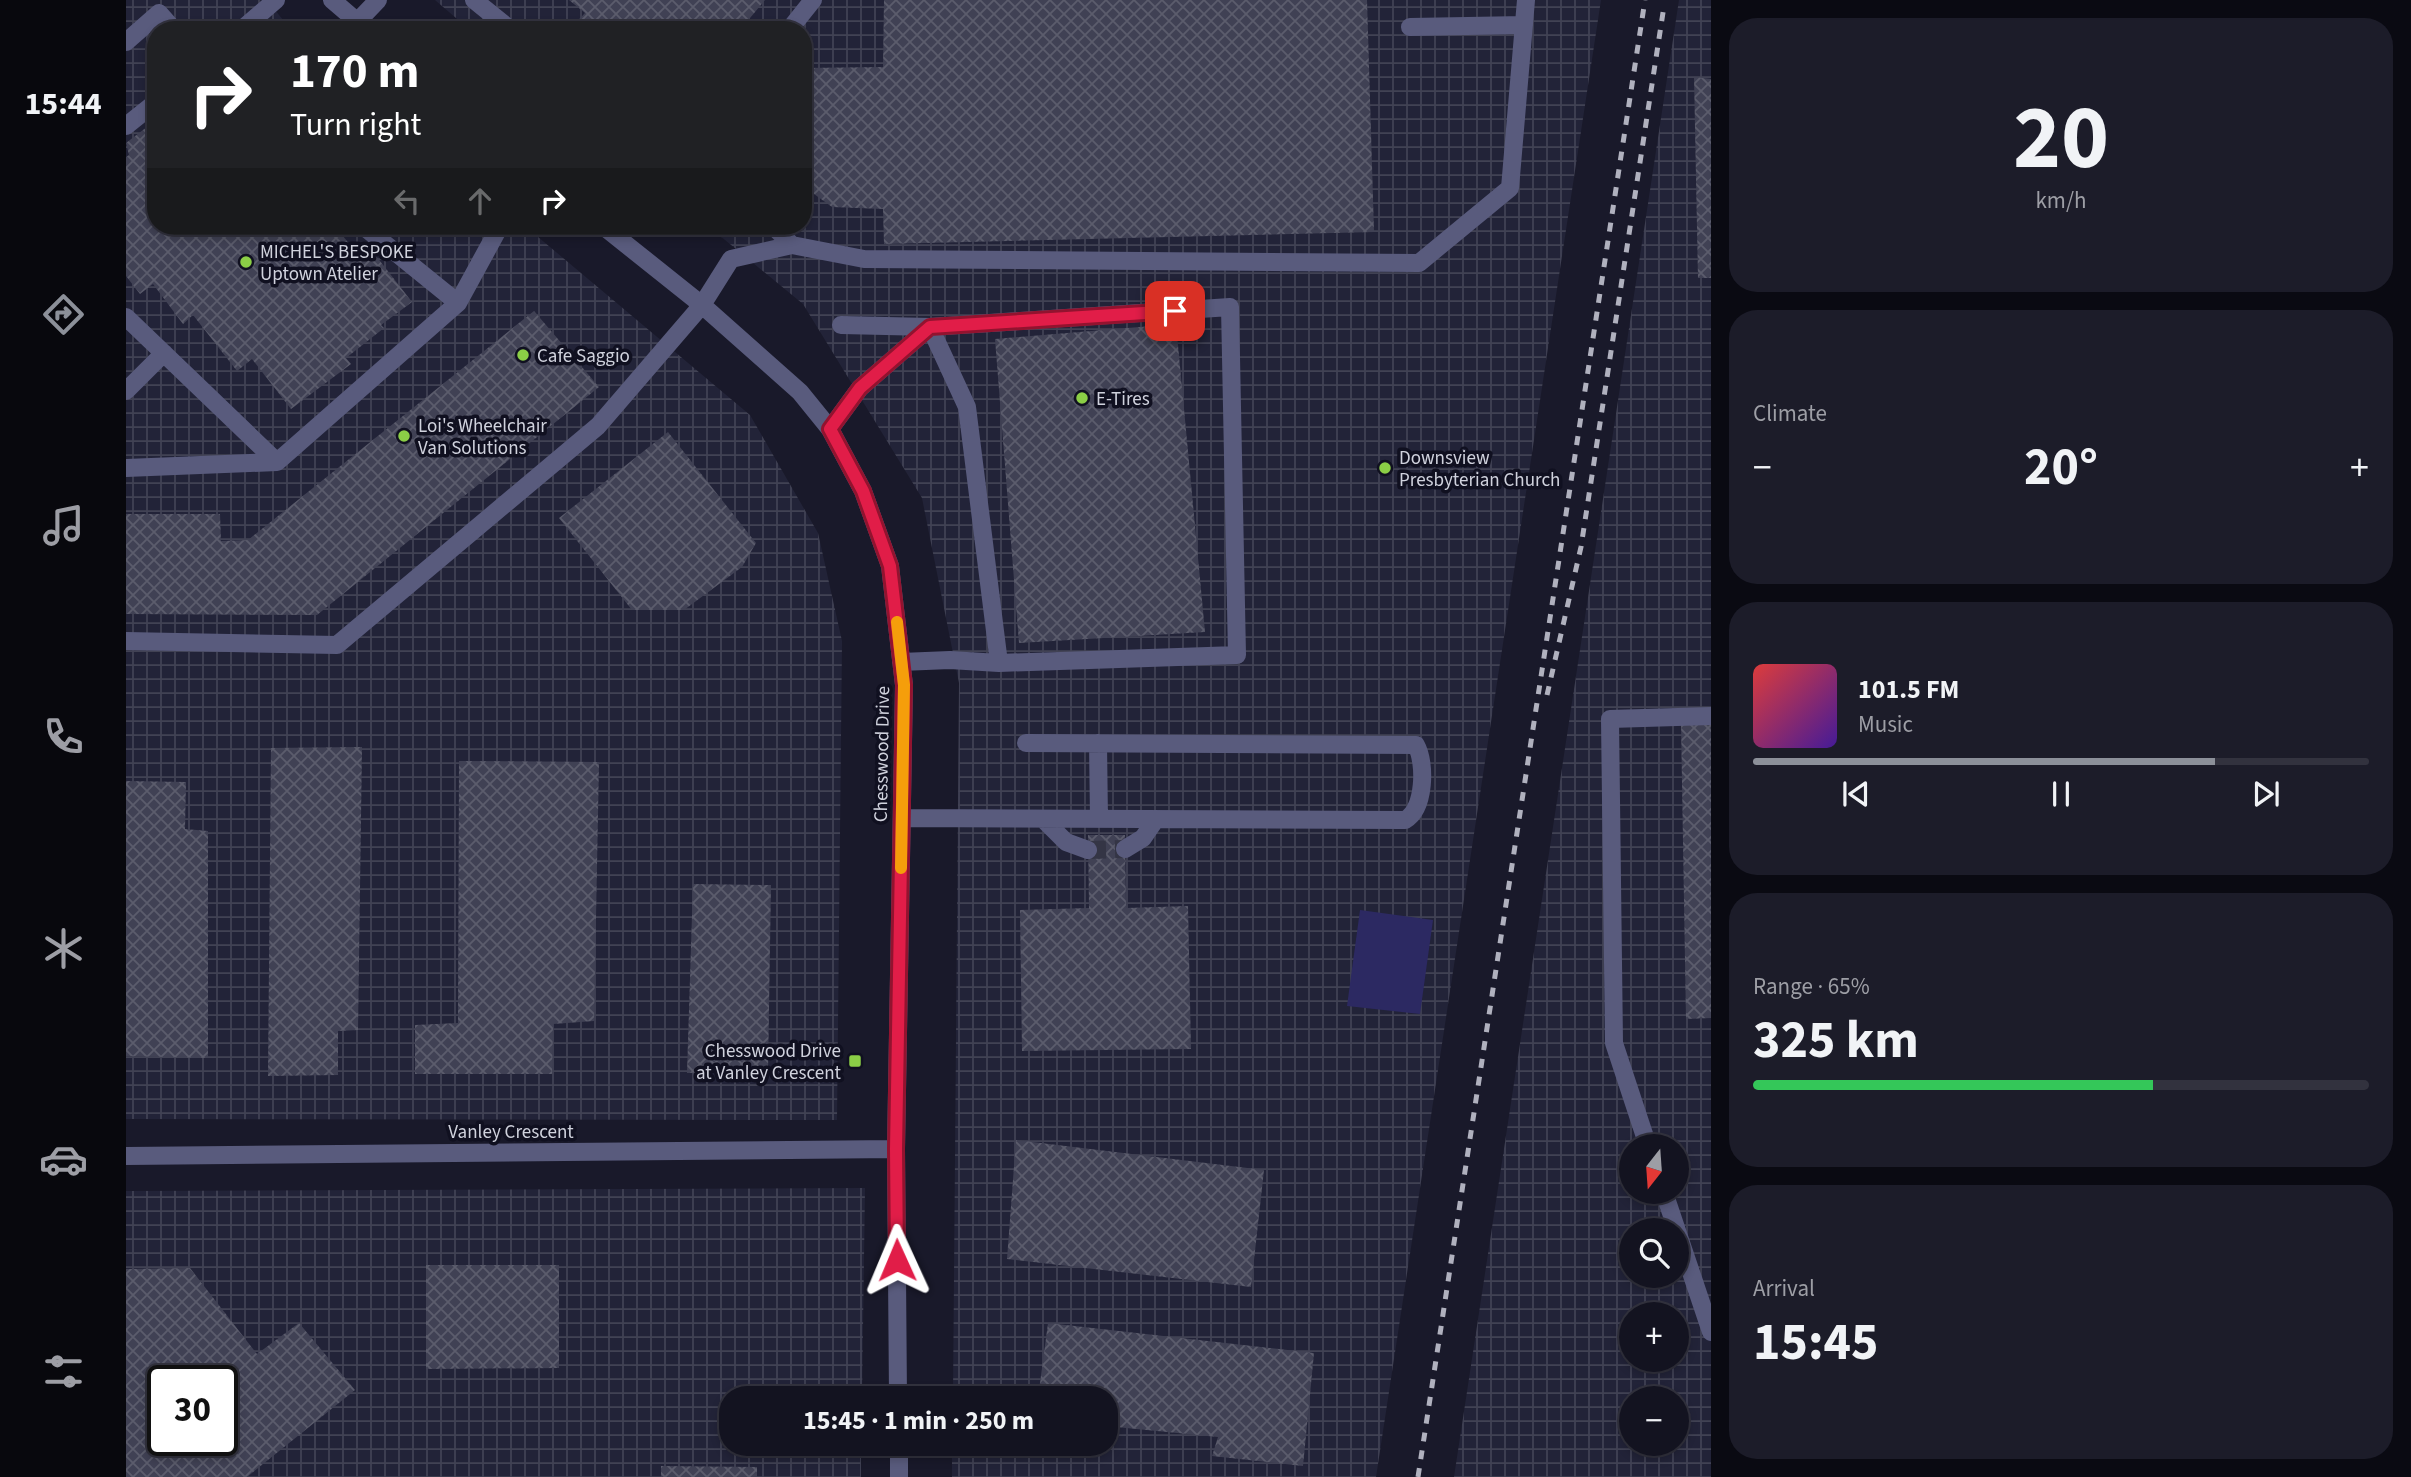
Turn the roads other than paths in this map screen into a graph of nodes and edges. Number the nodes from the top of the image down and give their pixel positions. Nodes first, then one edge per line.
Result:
1 (275, 0) edge
2 (332, 0) edge
3 (378, 0) edge
4 (474, 0) edge
5 (813, 0) edge
6 (1527, 0) edge
7 (150, 21) edge
8 (166, 21) edge
9 (250, 21) edge
10 (356, 21) edge
11 (365, 21) edge
12 (500, 21) edge
13 (796, 21) edge
14 (147, 24) edge
15 (1524, 25) junction
16 (1410, 27) dead end
17 (126, 43) edge
18 (147, 109) edge
19 (126, 126) edge
20 (374, 235) edge
21 (495, 235) edge
22 (620, 235) edge
23 (782, 235) edge
24 (792, 245) junction
25 (458, 303) junction
26 (702, 305) junction
27 (126, 317) edge
28 (841, 325) dead end
29 (930, 327) junction
30 (164, 353) junction
31 (126, 391) edge
32 (830, 429) junction
33 (277, 462) junction
34 (126, 468) edge
35 (126, 641) edge
36 (901, 662) junction
37 (999, 663) junction
38 (1711, 716) edge
39 (1026, 743) dead end
40 (1098, 743) junction
41 (902, 818) junction
42 (1099, 819) junction
43 (1156, 819) junction
44 (1045, 821) junction
45 (1125, 849) tunnel mouth
46 (1088, 850) tunnel mouth
47 (1644, 1134) edge
48 (896, 1149) junction
49 (126, 1156) edge
50 (1668, 1204) edge
51 (1711, 1332) edge
52 (898, 1386) edge
53 (899, 1456) edge
54 (899, 1477) edge

1 - 9 street
2 - 10 street
3 - 11 street
4 - 12 street
5 - 13 street
6 - 15 street
7 - 8 street
14 - 17 street
15 - 16 street
15 - 24 street
18 - 19 street
20 - 25 street
21 - 25 street
22 - 26 street, Chesswood Drive
23 - 24 street
24 - 26 street
25 - 33 street
26 - 32 street, Chesswood Drive
26 - 35 street
27 - 30 street
28 - 29 street
29 - 32 street
29 - 37 street
29 - 37 street
30 - 31 street
30 - 33 street
32 - 36 street, Chesswood Drive
33 - 34 street
36 - 37 street
36 - 41 street, Chesswood Drive
38 - 47 street
39 - 40 street
40 - 42 street
40 - 43 street
41 - 44 street
41 - 48 street, Chesswood Drive
42 - 43 street
42 - 44 street
43 - 45 street
44 - 46 street
48 - 49 street, Vanley Crescent
48 - 52 street, Chesswood Drive
50 - 51 street
53 - 54 street

